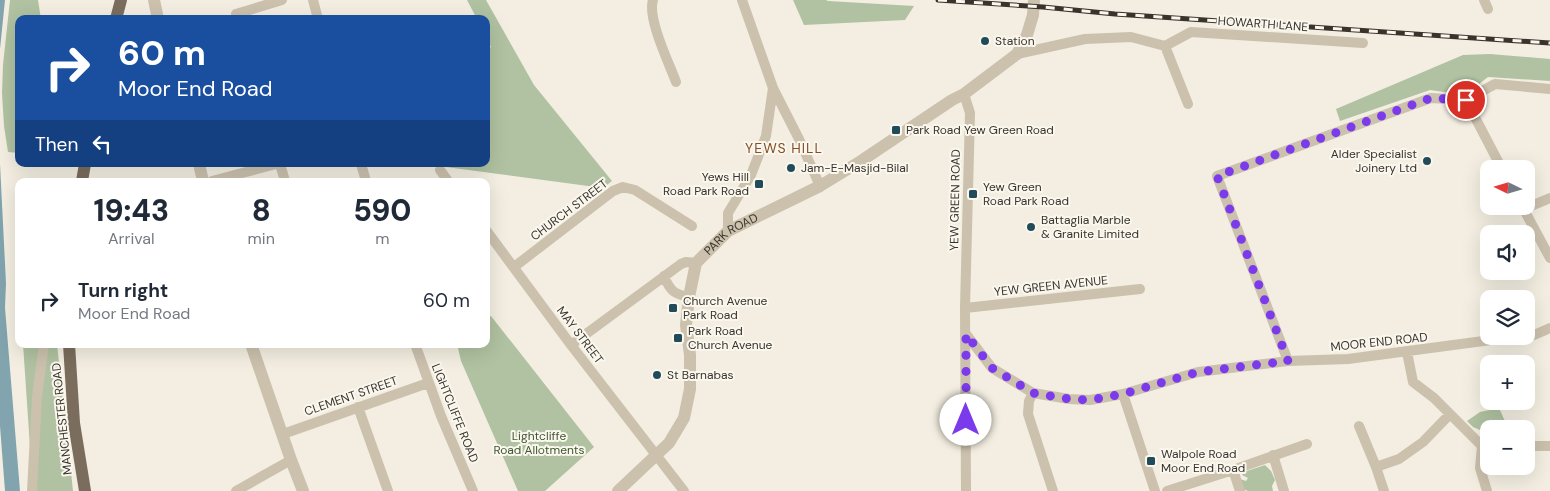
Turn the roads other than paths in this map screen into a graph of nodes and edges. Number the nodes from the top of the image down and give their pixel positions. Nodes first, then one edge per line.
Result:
1 (154, 0) edge
2 (282, 0) edge
3 (313, 0) edge
4 (652, 0) edge
5 (742, 0) edge
6 (1034, 0) edge
7 (118, 2) edge
8 (116, 15) edge
9 (157, 15) edge
10 (240, 15) edge
11 (317, 15) edge
12 (1363, 43) dead end
13 (1165, 46) junction
14 (1017, 54) junction
15 (676, 82) dead end
16 (773, 88) junction
17 (1550, 89) edge
18 (964, 94) junction
19 (1466, 100) junction
20 (1188, 104) dead end
21 (1497, 160) edge
22 (265, 167) edge
23 (440, 170) dead end
24 (223, 178) edge
25 (446, 178) edge
26 (820, 186) junction
27 (1550, 198) edge
28 (1535, 204) edge
29 (1527, 215) edge
30 (692, 226) dead end
31 (728, 231) junction
32 (490, 235) edge
33 (1550, 258) edge
34 (696, 263) junction
35 (514, 267) junction
36 (664, 276) junction
37 (1140, 289) dead end
38 (689, 296) junction
39 (966, 308) junction
40 (1550, 328) edge
41 (966, 334) junction
42 (1535, 334) edge
43 (1480, 342) edge
44 (572, 345) junction
45 (44, 348) edge
46 (69, 348) edge
47 (252, 348) edge
48 (416, 348) edge
49 (1407, 352) junction
50 (1288, 361) junction
51 (428, 383) junction
52 (1033, 393) junction
53 (1123, 394) junction
54 (358, 407) junction
55 (1450, 414) junction
56 (1360, 426) dead end
57 (282, 434) junction
58 (1480, 441) edge
59 (1307, 444) dead end
60 (1535, 446) edge
61 (1550, 446) edge
62 (655, 454) junction
63 (1273, 455) junction
64 (291, 460) junction
65 (1376, 467) junction
66 (1233, 470) junction
67 (1482, 475) edge
68 (32, 491) edge
69 (84, 491) edge
70 (236, 491) edge
71 (303, 491) edge
72 (388, 491) edge
73 (473, 491) edge
74 (618, 491) edge
75 (684, 491) edge
76 (966, 491) edge
77 (1053, 491) edge
78 (1155, 491) edge
79 (1167, 491) edge
80 (1240, 491) edge
81 (1284, 491) edge
82 (1384, 491) edge
83 (1487, 491) edge

1 - 9 street
2 - 10 street
3 - 11 street
4 - 15 street
5 - 16 street
6 - 14 street
7 - 8 main road
12 - 13 street, HOWARTH LANE
13 - 14 street
13 - 20 street
14 - 18 street, PARK ROAD
16 - 26 street
16 - 31 street
17 - 19 street
18 - 26 street, PARK ROAD
18 - 39 street, YEW GREEN ROAD
19 - 21 street
19 - 50 street
22 - 24 street
23 - 25 street
26 - 31 street, PARK ROAD
27 - 28 street
29 - 33 street
30 - 35 street, CHURCH STREET
31 - 34 street, PARK ROAD
32 - 35 street, MAY STREET
34 - 36 street
34 - 38 street, PARK ROAD
35 - 44 street, MAY STREET
36 - 38 street
36 - 44 street
37 - 39 street, YEW GREEN AVENUE
38 - 62 street, PARK ROAD
39 - 41 street, YEW GREEN ROAD
40 - 42 street
41 - 52 street, MOOR END ROAD
41 - 76 street, YEW GREEN ROAD
43 - 49 street, MOOR END ROAD
44 - 62 street, MAY STREET
45 - 68 street
46 - 69 main road, MANCHESTER ROAD
47 - 57 street
48 - 51 street, LIGHTCLIFFE ROAD
49 - 50 street, MOOR END ROAD
49 - 55 street
50 - 53 street, MOOR END ROAD
51 - 54 street, CLEMENT STREET
51 - 73 street, LIGHTCLIFFE ROAD
52 - 53 street, MOOR END ROAD
52 - 77 street
53 - 78 street
54 - 57 street, CLEMENT STREET
54 - 72 street
55 - 58 street
55 - 65 street
56 - 65 street
57 - 64 street
59 - 63 street
60 - 61 street
62 - 74 street, PARK ROAD
62 - 75 street, MAY STREET
63 - 66 street
63 - 81 street
64 - 70 street
64 - 71 street
65 - 82 street
66 - 79 street
66 - 80 street
67 - 83 street

